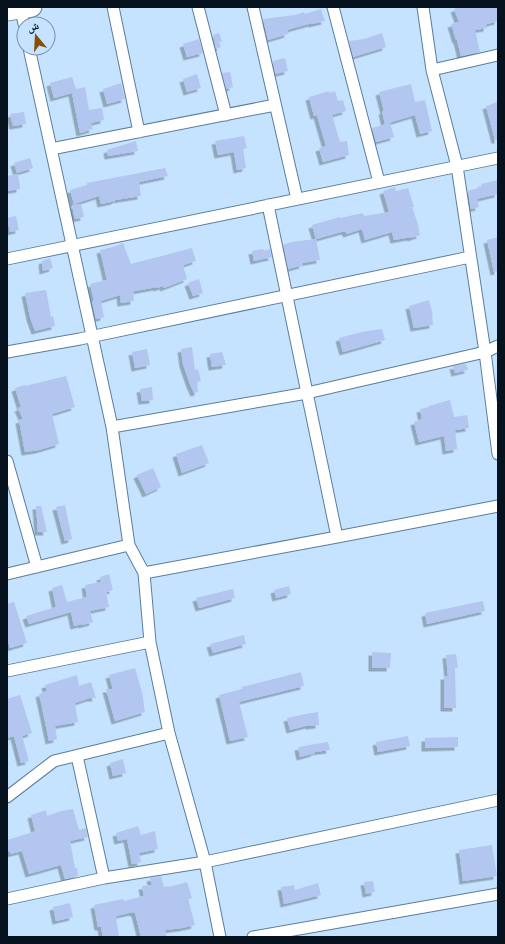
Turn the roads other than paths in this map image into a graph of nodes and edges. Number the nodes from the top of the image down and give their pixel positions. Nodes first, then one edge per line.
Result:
1 (112, 7) edge
2 (198, 7) edge
3 (252, 7) edge
4 (333, 7) edge
5 (423, 7) edge
6 (498, 55) edge
7 (31, 56) edge
8 (432, 70) junction
9 (275, 105) junction
10 (226, 115) junction
11 (139, 132) junction
12 (51, 149) junction
13 (498, 158) edge
14 (456, 166) junction
15 (379, 182) junction
16 (297, 199) junction
17 (268, 205) junction
18 (72, 246) junction
19 (470, 257) junction
20 (7, 259) edge
21 (287, 295) junction
22 (92, 336) junction
23 (498, 346) edge
24 (7, 352) edge
25 (485, 352) junction
26 (307, 393) junction
27 (112, 427) junction
28 (498, 454) edge
29 (7, 462) edge
30 (9, 480) edge
31 (498, 506) edge
32 (337, 537) junction
33 (129, 544) junction
34 (37, 567) junction
35 (144, 573) junction
36 (7, 574) edge
37 (150, 642) junction
38 (7, 671) edge
39 (169, 733) junction
40 (77, 756) junction
41 (7, 797) edge
42 (498, 800) edge
43 (205, 862) junction
44 (104, 878) junction
45 (498, 894) edge
46 (7, 899) edge
47 (220, 937) edge
48 (253, 937) edge

1 - 11 street
2 - 10 street
3 - 9 street
4 - 15 street
5 - 8 street
6 - 8 street
7 - 12 street
8 - 14 street
9 - 10 street
9 - 16 street
10 - 11 street
11 - 12 street
12 - 18 street
13 - 14 street
14 - 15 street
14 - 19 street
15 - 16 street
16 - 17 street
17 - 18 street
17 - 21 street
18 - 20 street
18 - 22 street
19 - 21 street
19 - 25 street
21 - 22 street
21 - 26 street
22 - 24 street
22 - 27 street
23 - 25 street
25 - 26 street
25 - 28 street
26 - 27 street
26 - 32 street
27 - 33 street
29 - 30 street
30 - 34 street
31 - 32 street
32 - 35 street
33 - 34 street
33 - 35 street
34 - 36 street
35 - 37 street
37 - 38 street
37 - 39 street
39 - 40 street
39 - 43 street
40 - 41 street
40 - 44 street
42 - 43 street
43 - 44 street
43 - 47 street
44 - 46 street
45 - 48 street

